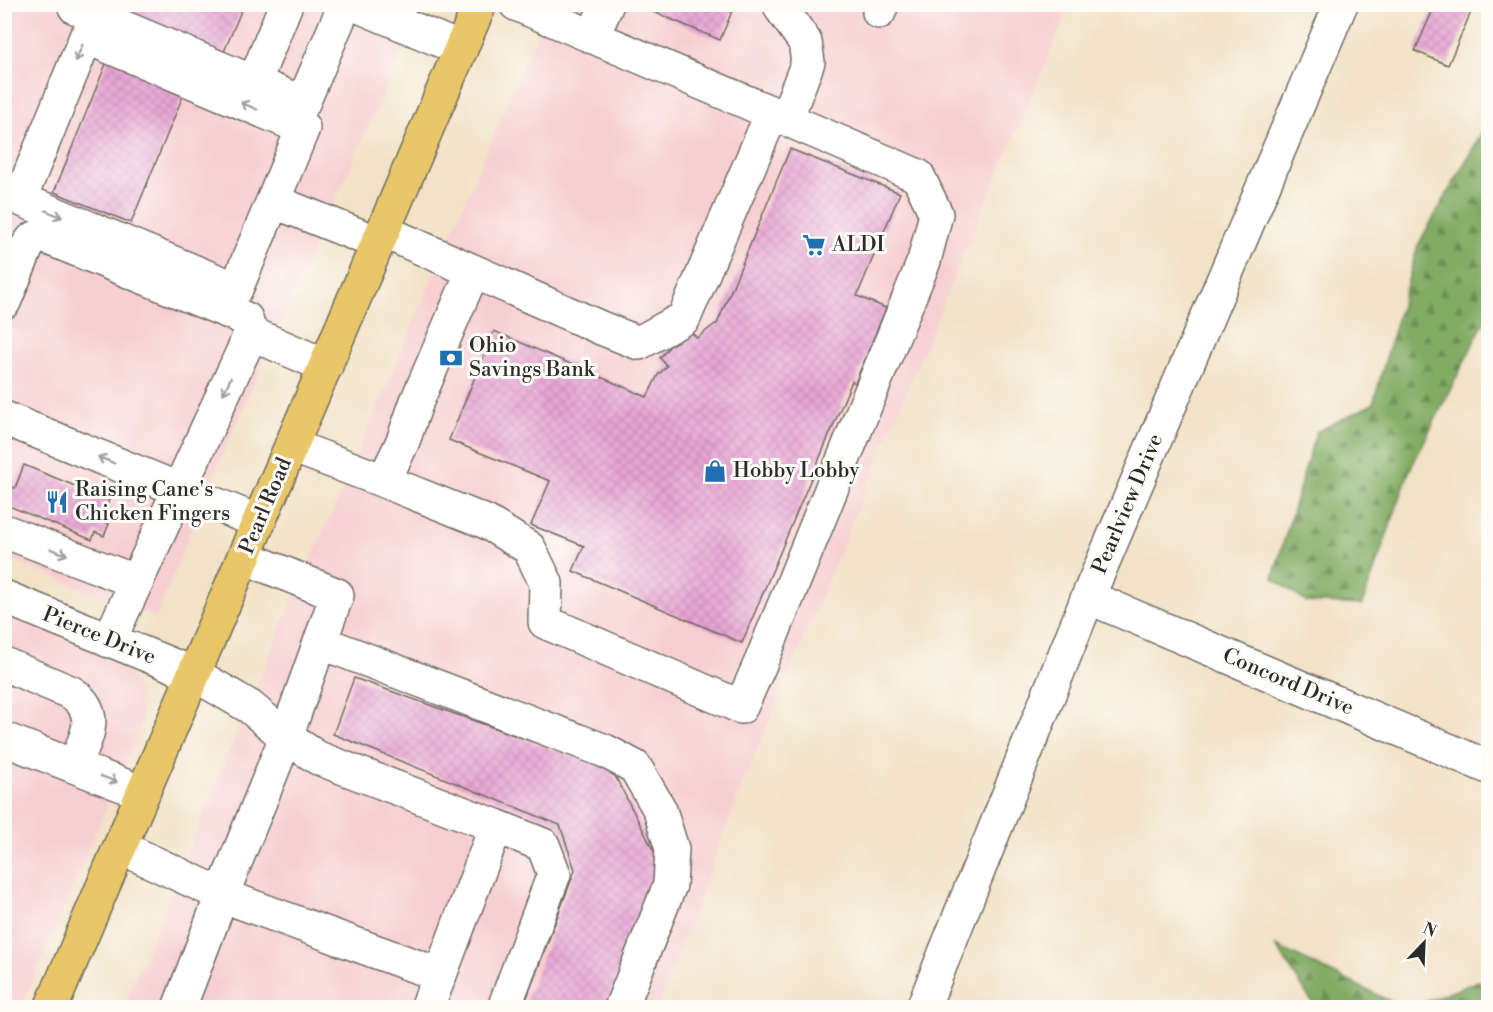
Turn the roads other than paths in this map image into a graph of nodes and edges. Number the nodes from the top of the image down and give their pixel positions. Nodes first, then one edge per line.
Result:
1 (76, 4) edge
2 (286, 4) edge
3 (345, 4) edge
4 (354, 4) edge
5 (480, 4) edge
6 (516, 4) edge
7 (607, 4) edge
8 (780, 4) edge
9 (1341, 4) edge
10 (593, 36) junction
11 (462, 49) junction
12 (254, 83) junction
13 (779, 116) junction
14 (273, 201) junction
15 (381, 237) junction
16 (473, 271) junction
17 (4, 302) edge
18 (250, 333) junction
19 (326, 366) junction
20 (4, 418) edge
21 (292, 446) junction
22 (384, 481) junction
23 (179, 489) junction
24 (259, 522) junction
25 (4, 531) edge
26 (244, 557) junction
27 (137, 582) junction
28 (4, 597) edge
29 (1088, 597) junction
30 (110, 641) junction
31 (320, 642) junction
32 (19, 670) edge
33 (194, 675) junction
34 (286, 737) junction
35 (4, 739) edge
36 (74, 766) junction
37 (1488, 767) edge
38 (143, 793) junction
39 (496, 826) junction
40 (120, 847) junction
41 (222, 895) junction
42 (440, 975) junction
43 (51, 1008) edge
44 (179, 1008) edge
45 (427, 1008) edge
46 (504, 1008) edge
47 (621, 1008) edge
48 (923, 1008) edge

1 - 12 street
2 - 12 street
3 - 12 street
4 - 11 street
5 - 11 main road, Pearl Road
6 - 10 street
7 - 10 street
8 - 13 street
9 - 29 street, Pearlview Drive
10 - 13 street
11 - 15 main road, Pearl Road
13 - 16 street
13 - 22 street
14 -> 14 street
14 - 15 street
15 - 16 street
15 - 19 main road, Pearl Road
16 - 22 street
17 - 18 street
18 - 19 street
18 -> 23 street
19 - 21 main road, Pearl Road
23 -> 20 street
21 - 22 street
21 - 24 main road, Pearl Road
23 - 24 street
23 - 27 street
24 - 26 main road, Pearl Road
25 -> 27 street
26 - 31 street
26 - 33 main road, Pearl Road
27 - 30 street
28 - 30 street, Pierce Drive
29 - 37 street, Concord Drive
29 - 48 street, Pearlview Drive
30 - 33 street, Pierce Drive
31 - 34 street
31 - 47 street
32 - 36 street
33 - 34 street, Pierce Drive
33 - 38 main road, Pearl Road
34 - 39 street, Pierce Drive
34 - 41 street
35 - 36 street
36 -> 38 street
38 - 40 main road, Pearl Road
39 - 42 street
39 - 46 street, Pierce Drive
40 - 41 street
40 - 43 main road, Pearl Road
41 - 42 street
41 - 44 street
42 - 45 street

